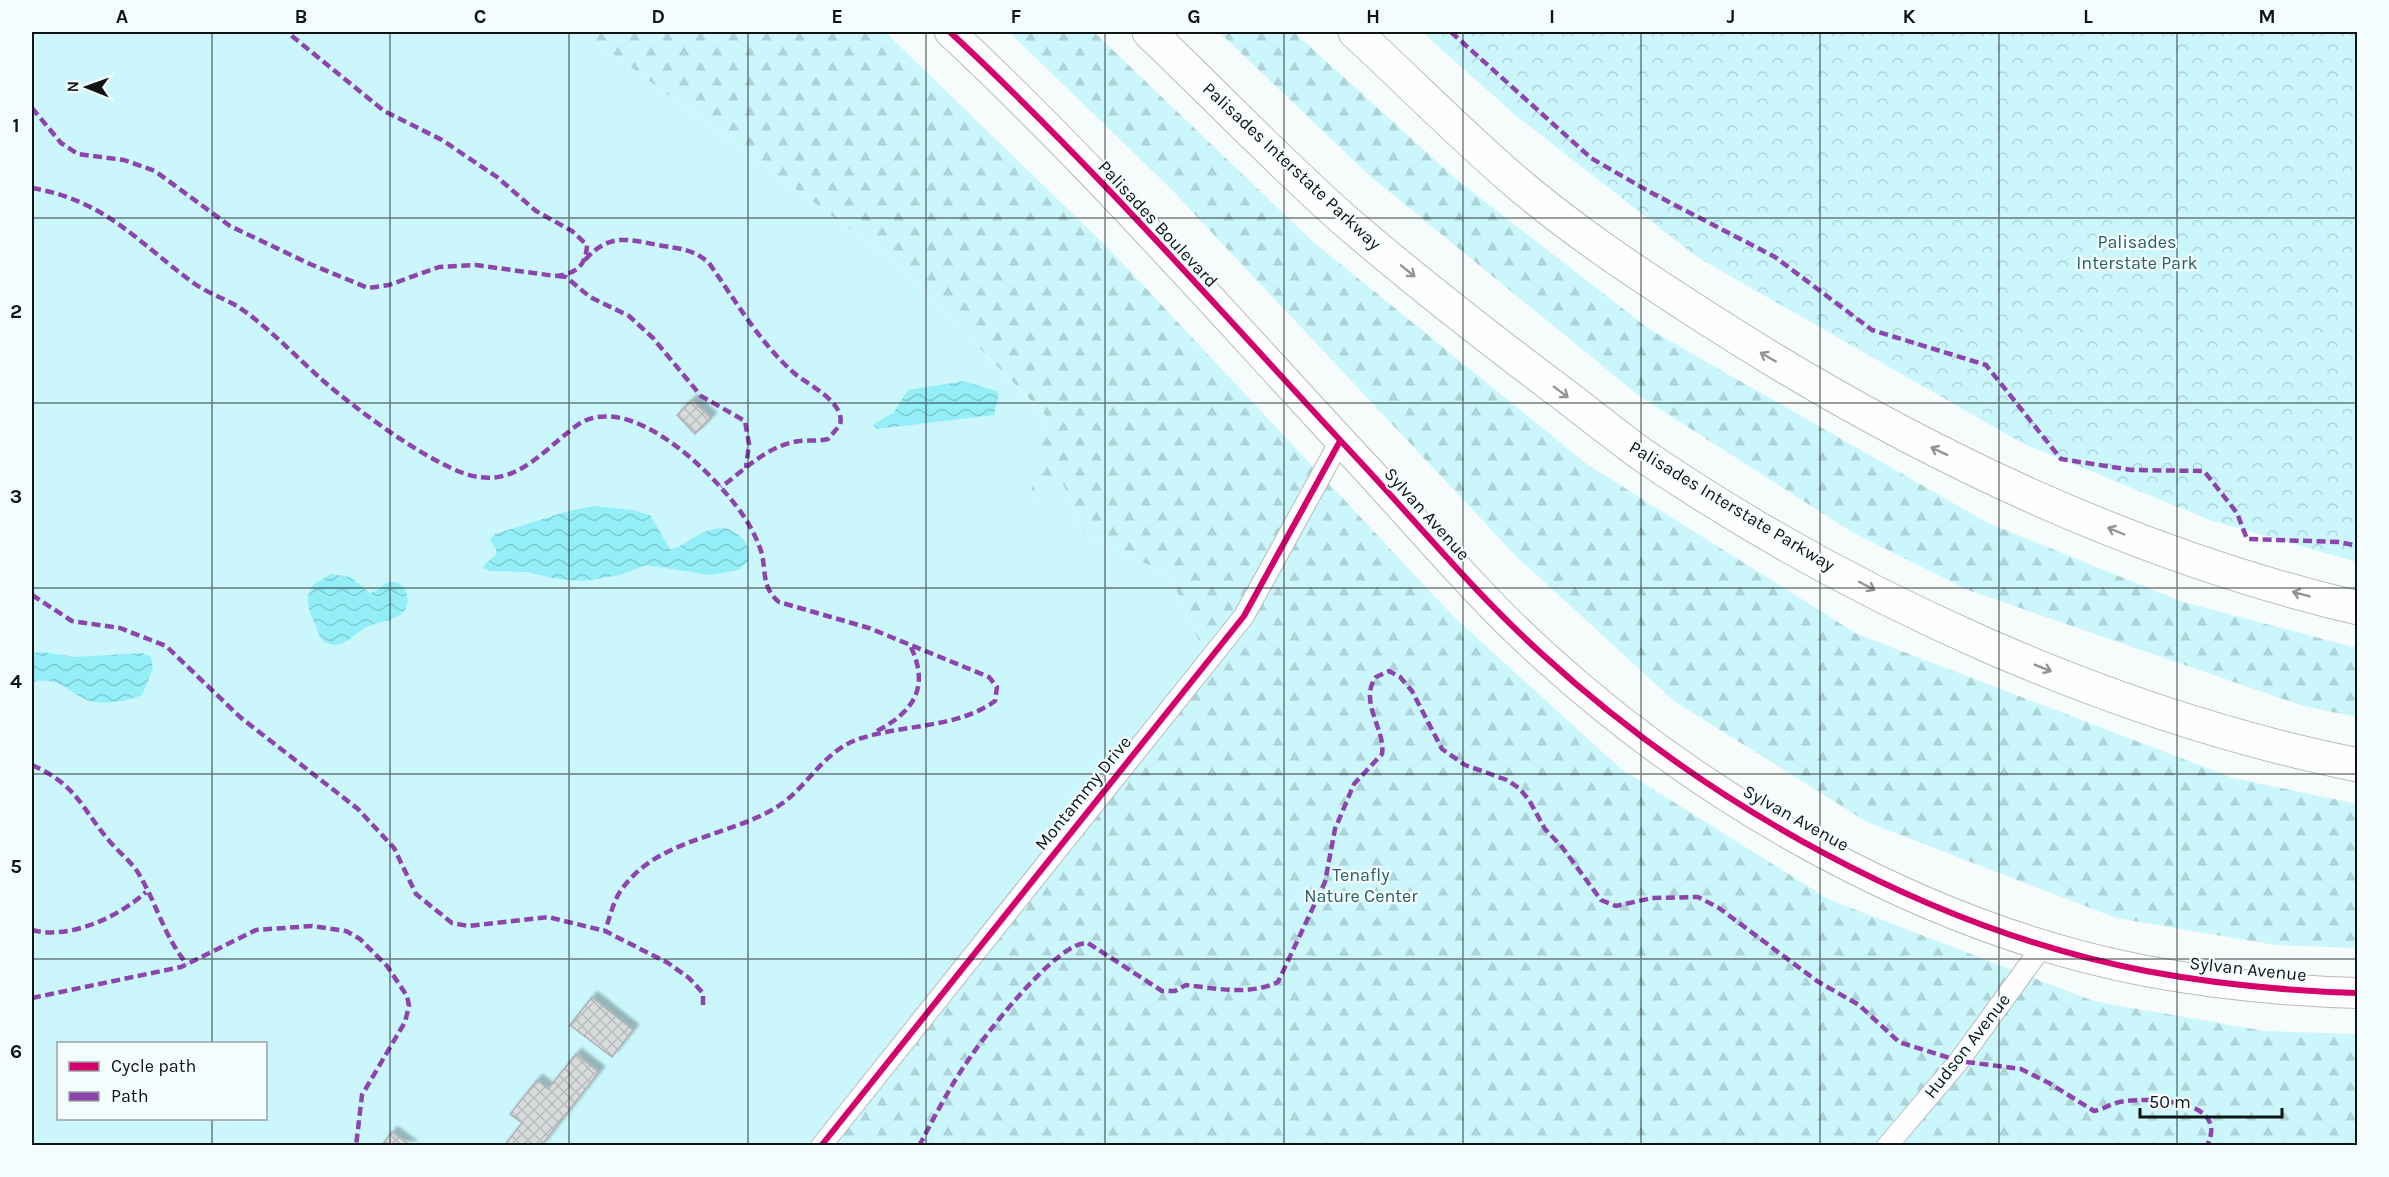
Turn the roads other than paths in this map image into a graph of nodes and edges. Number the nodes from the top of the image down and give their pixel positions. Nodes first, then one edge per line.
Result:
1 (950, 32) edge
2 (1149, 32) edge
3 (1355, 32) edge
4 (1340, 441) junction
5 (2358, 608) edge
6 (2358, 765) edge
7 (2044, 944) junction
8 (2358, 993) edge
9 (821, 1146) edge
10 (1887, 1146) edge

1 - 4 main road, Palisades Boulevard
2 -> 6 highway, Palisades Interstate Parkway
5 -> 3 highway
4 - 7 main road, Sylvan Avenue
4 - 9 street, Montammy Drive
7 - 8 main road, Sylvan Avenue
7 - 10 street, Hudson Avenue

